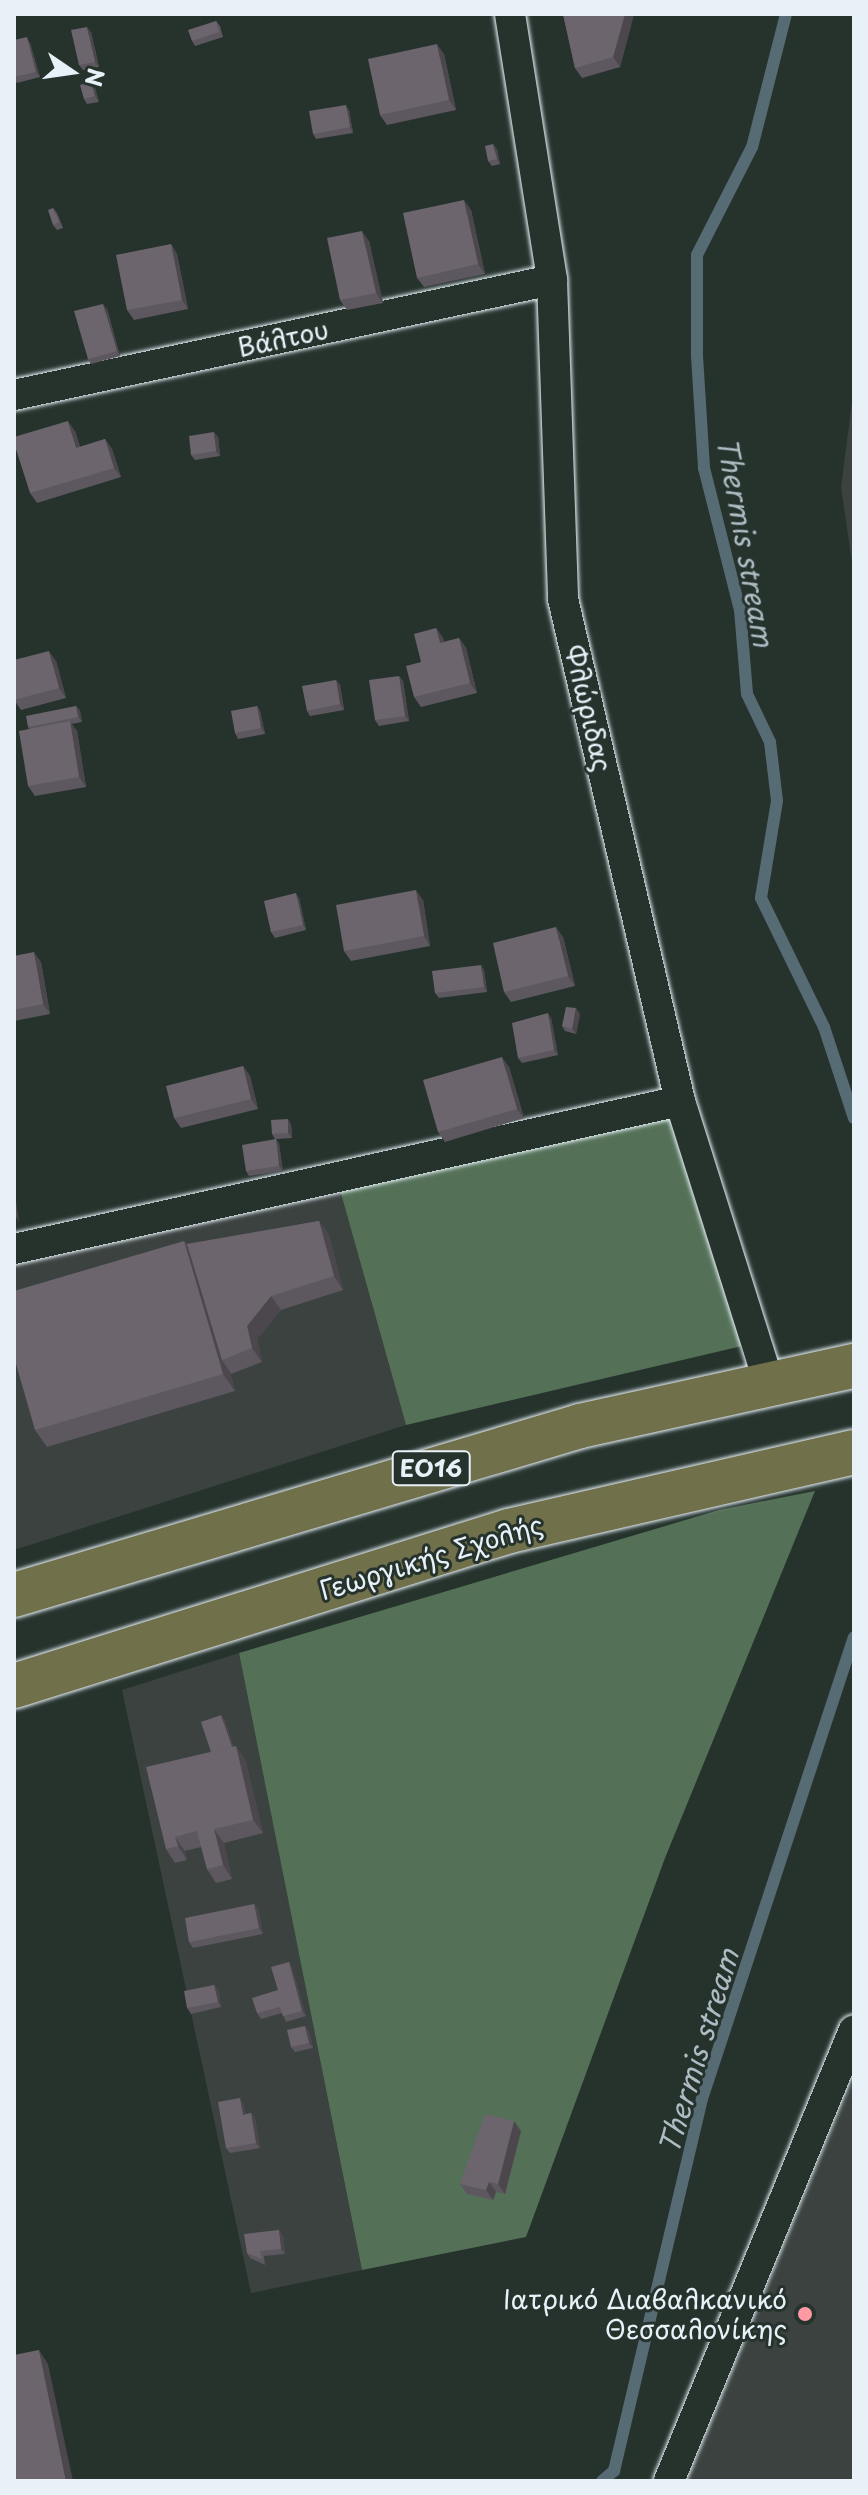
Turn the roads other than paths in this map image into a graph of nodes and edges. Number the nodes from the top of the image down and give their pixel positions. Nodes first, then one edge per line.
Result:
1 (510, 14) edge
2 (552, 280) junction
3 (14, 395) edge
4 (680, 1101) junction
5 (14, 1249) edge
6 (854, 1366) edge
7 (769, 1384) junction
8 (850, 1452) edge
9 (14, 1595) edge
10 (14, 1686) edge
11 (854, 2031) edge
12 (669, 2481) edge

1 - 2 street, Φλώριδας
2 - 3 street, Βάλτου
2 - 4 street, Φλώριδας
4 - 5 street
4 - 7 street, Φλώριδας
6 - 7 main road, ΕΟ16
7 - 9 main road, ΕΟ16
8 - 10 main road, Γεωργικής Σχολής
11 - 12 street

